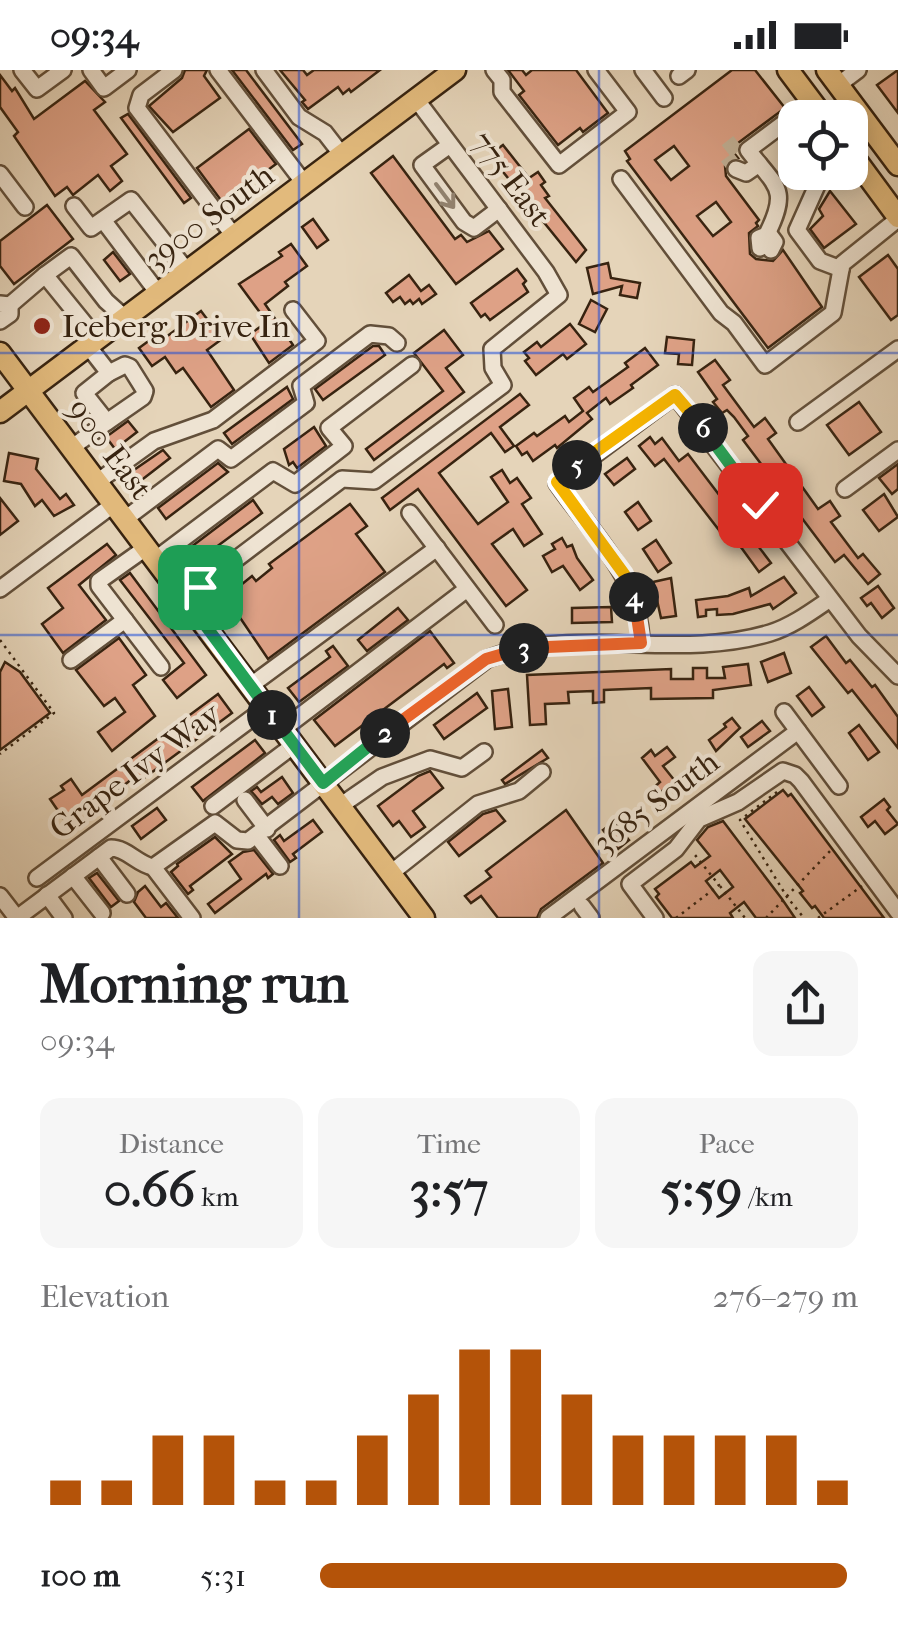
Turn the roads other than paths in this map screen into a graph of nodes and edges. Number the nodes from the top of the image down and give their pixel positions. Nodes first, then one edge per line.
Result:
1 (22, 70) edge
2 (63, 70) edge
3 (91, 70) edge
4 (128, 70) edge
5 (174, 70) edge
6 (218, 70) edge
7 (264, 70) edge
8 (454, 70) edge
9 (516, 70) edge
10 (596, 70) edge
11 (643, 70) edge
12 (788, 70) edge
13 (858, 70) edge
14 (498, 75) edge
15 (832, 78) edge
16 (664, 98) dead end
17 (416, 99) junction
18 (810, 100) edge
19 (778, 129) edge
20 (871, 130) junction
21 (868, 133) edge
22 (450, 145) junction
23 (342, 154) junction
24 (759, 164) junction
25 (898, 165) edge
26 (736, 169) dead end
27 (0, 174) edge
28 (868, 175) edge
29 (621, 179) dead end
30 (304, 184) junction
31 (815, 190) edge
32 (74, 206) dead end
33 (25, 207) dead end
34 (499, 209) junction
35 (898, 218) edge
36 (102, 220) junction
37 (234, 236) junction
38 (766, 244) dead end
39 (841, 269) junction
40 (187, 271) junction
41 (45, 274) junction
42 (158, 293) junction
43 (5, 304) edge
44 (293, 310) dead end
45 (124, 318) junction
46 (0, 322) edge
47 (92, 342) junction
48 (396, 343) dead end
49 (898, 349) edge
50 (0, 353) edge
51 (412, 365) dead end
52 (108, 373) junction
53 (28, 391) junction
54 (0, 412) edge
55 (106, 422) junction
56 (798, 422) dead end
57 (71, 448) junction
58 (898, 450) edge
59 (98, 482) junction
60 (845, 489) dead end
61 (120, 511) junction
62 (410, 513) dead end
63 (437, 548) junction
64 (151, 553) junction
65 (467, 589) junction
66 (0, 590) edge
67 (185, 598) junction
68 (830, 599) junction
69 (125, 620) junction
70 (495, 625) dead end
71 (641, 643) junction
72 (71, 660) dead end
73 (161, 667) dead end
74 (898, 676) edge
75 (250, 686) junction
76 (266, 707) junction
77 (784, 712) dead end
78 (798, 731) junction
79 (288, 737) junction
80 (484, 752) dead end
81 (542, 772) dead end
82 (323, 783) junction
83 (839, 786) dead end
84 (244, 800) dead end
85 (214, 806) dead end
86 (340, 806) junction
87 (262, 832) junction
88 (98, 856) junction
89 (153, 866) junction
90 (280, 866) dead end
91 (390, 873) junction
92 (73, 876) junction
93 (37, 878) dead end
94 (128, 894) dead end
95 (0, 896) edge
96 (47, 896) junction
97 (898, 912) edge
98 (102, 913) dead end
99 (17, 918) edge
100 (64, 918) edge
101 (192, 918) edge
102 (424, 918) edge
103 (548, 918) edge
104 (655, 918) edge

1 - 2 street
3 - 4 street
5 - 37 street
6 - 30 street
7 - 23 street
8 - 17 main road, 3900 South
9 - 14 street
10 - 14 street
11 - 16 street
12 - 18 main road
13 - 15 street
15 - 20 main road
17 - 22 street, 775 East
17 - 23 main road, 3900 South
19 - 24 street
20 - 21 main road
20 - 25 main road
22 - 34 street, 775 East
22 -> 34 street
23 - 30 main road, 3900 South
24 - 26 street
24 - 38 street
27 - 33 street
28 - 35 main road
29 - 39 street
30 - 37 main road, 3900 South
31 - 39 street
32 - 36 street
34 - 67 street, 775 East
35 - 39 street
36 - 40 street
36 - 42 street
37 - 40 main road, 3900 South
40 - 42 main road, 3900 South
41 - 43 street
41 - 45 street
41 - 47 street
42 - 45 main road, 3900 South
43 - 46 street
44 - 59 street
45 - 47 main road, 3900 South
47 - 52 street
47 - 53 main road, 3900 South
48 - 61 street
49 - 56 street
50 - 53 main road, 900 East
51 - 64 street
52 - 55 street
52 - 55 street
53 - 54 main road, 3900 South
53 - 57 main road, 900 East
55 - 57 street
57 - 59 main road, 900 East
58 - 60 street
59 - 61 main road, 900 East
61 - 64 main road, 900 East
61 - 66 street
62 - 63 street
63 - 65 street
63 - 75 street
64 - 67 main road, 900 East
64 - 69 street
65 - 70 street
65 - 79 street
67 - 75 main road, 900 East
68 - 71 street
68 - 71 street
68 - 74 street
69 - 72 street
69 - 73 street
71 - 82 street
75 - 76 main road, 900 East
76 - 79 main road, 900 East
76 - 93 street, Grape Ivy Way
77 - 78 street
78 - 83 street
78 - 103 street, 3685 South
79 - 82 main road, 900 East
79 - 85 street
80 - 86 street
81 - 91 street
82 - 86 main road, 900 East
82 - 87 street
84 - 87 street
86 - 91 main road, 900 East
87 - 89 street
87 - 90 street
88 - 89 street
88 - 92 street
88 - 94 street
89 - 101 street
91 - 102 main road, 900 East
92 - 96 street
92 - 98 street
95 - 99 street
96 - 99 street
96 - 100 street
97 - 104 street

